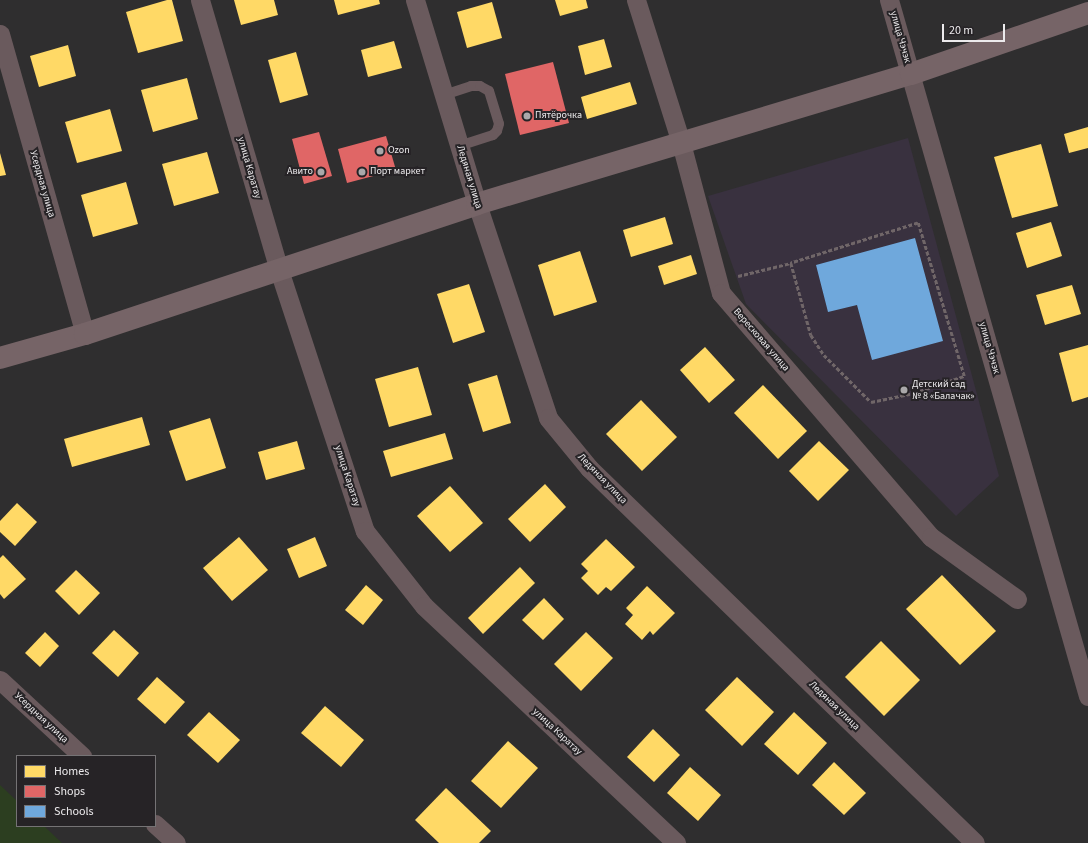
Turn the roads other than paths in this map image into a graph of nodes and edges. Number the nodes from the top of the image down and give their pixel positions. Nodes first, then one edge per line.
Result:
1 (200, 0) edge
2 (415, 0) edge
3 (636, 0) edge
4 (889, 0) edge
5 (1088, 13) edge
6 (0, 34) edge
7 (910, 74) junction
8 (444, 95) junction
9 (681, 143) junction
10 (460, 146) junction
11 (477, 204) junction
12 (280, 270) junction
13 (85, 334) junction
14 (0, 358) edge
15 (1017, 599) dead end
16 (0, 680) edge
17 (1088, 696) edge
18 (81, 755) edge
19 (156, 825) edge
20 (176, 843) edge
21 (676, 843) edge
22 (975, 843) edge

1 - 12 street, улица Каратау
2 - 8 street, Ледяная улица
3 - 9 street, Вересковая улица
4 - 7 street, улица Чэчэк
5 - 7 street
6 - 13 street, Усердная улица
7 - 9 street
7 - 17 street, улица Чэчэк
8 - 10 street, Ледяная улица
8 - 10 lane
9 - 11 street
9 - 15 street, Вересковая улица
10 - 11 street, Ледяная улица
11 - 12 street
11 - 22 street, Ледяная улица
12 - 13 street
12 - 21 street, улица Каратау
13 - 14 street
16 - 18 street, Усердная улица
19 - 20 street

